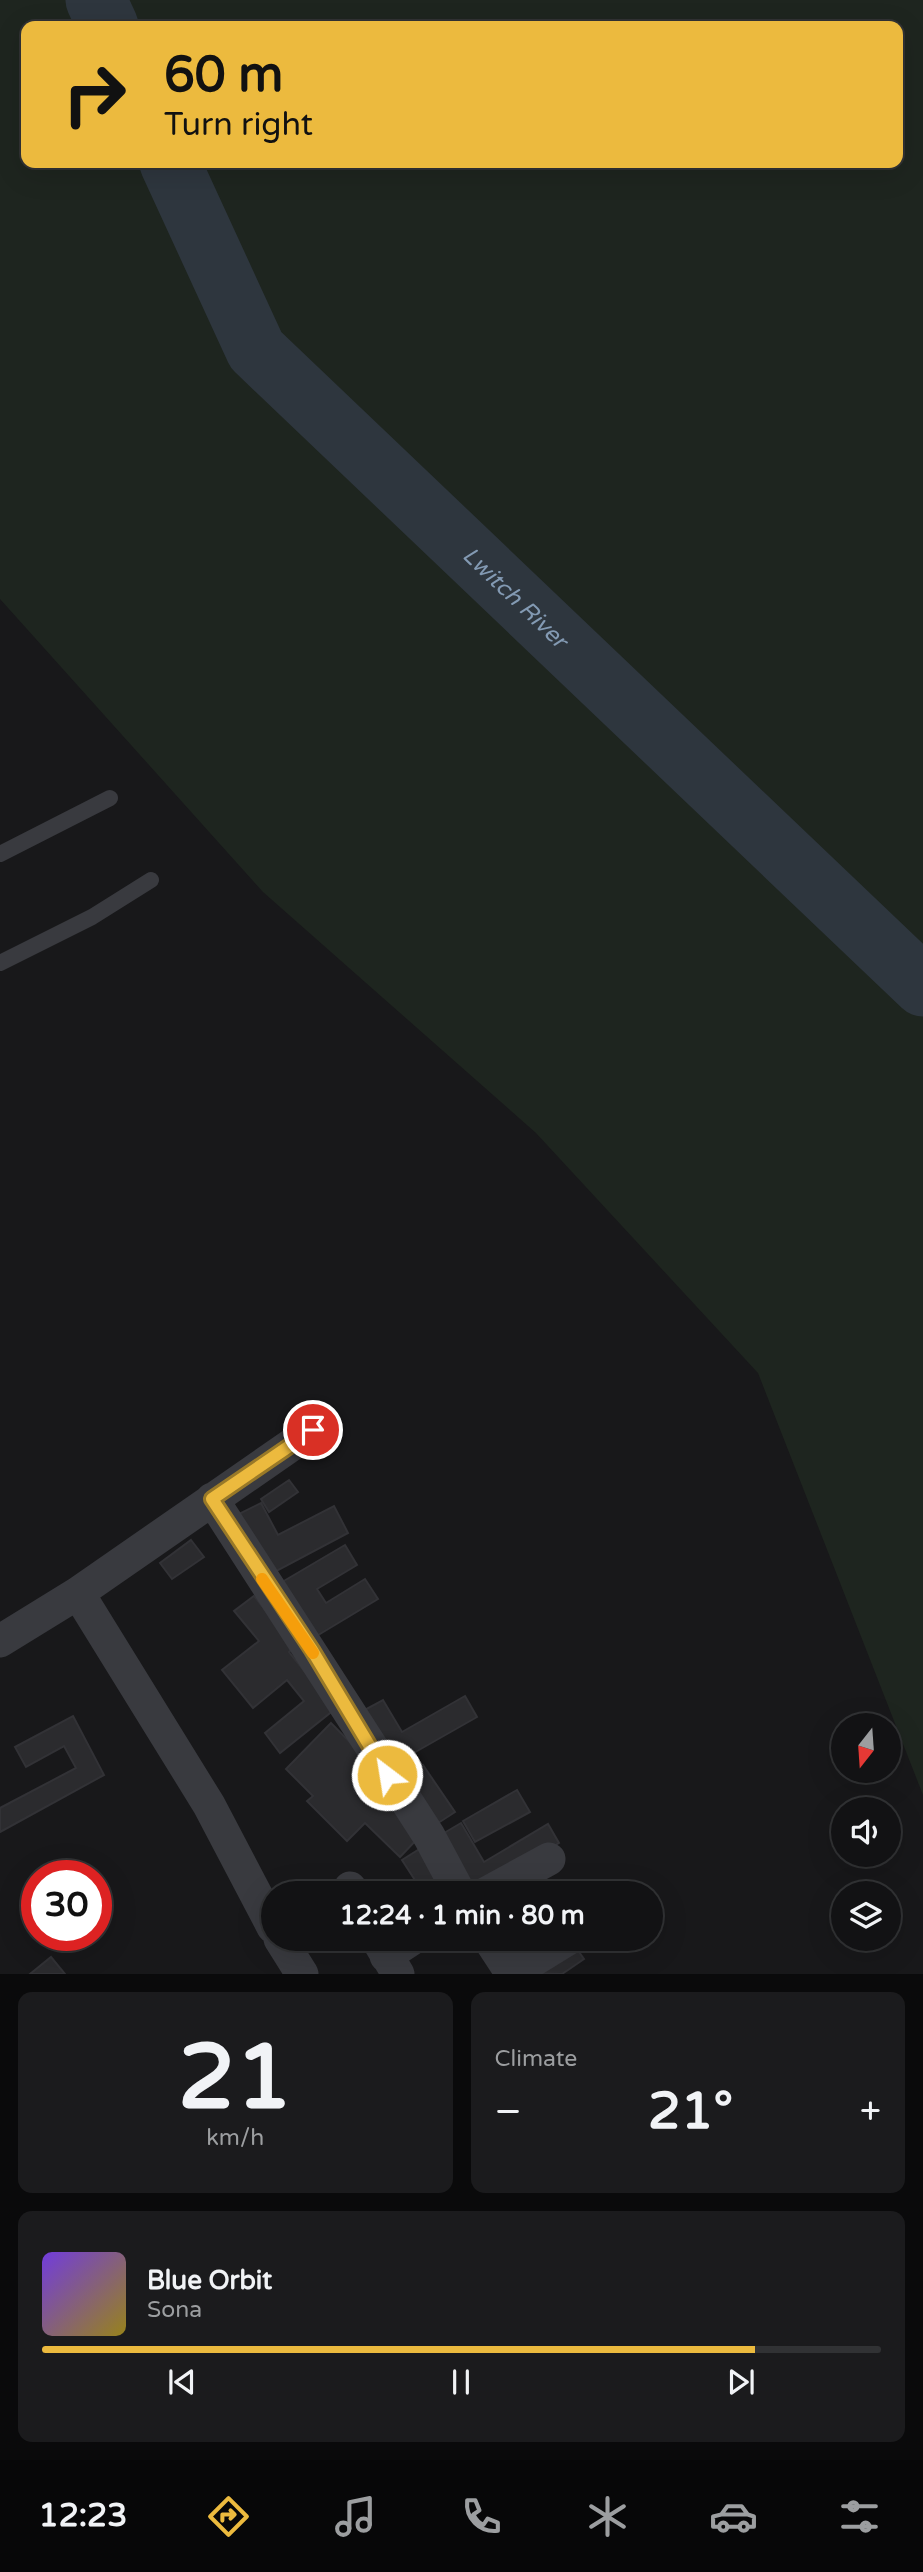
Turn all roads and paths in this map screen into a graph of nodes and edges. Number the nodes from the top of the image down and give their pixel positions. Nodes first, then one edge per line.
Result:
1 (110, 798) dead end
2 (0, 854) edge
3 (151, 880) dead end
4 (0, 963) edge
5 (313, 1430) dead end
6 (212, 1499) junction
7 (78, 1593) junction
8 (0, 1641) edge
9 (549, 1859) dead end
10 (453, 1881) edge
11 (509, 1881) edge
12 (261, 1904) edge
13 (288, 1951) edge
14 (497, 1951) edge
15 (548, 1951) edge
16 (302, 1973) edge
17 (511, 1973) edge

1 - 2 lane
3 - 4 lane
5 - 6 street
6 - 7 street
6 - 10 street
7 - 8 street
7 - 12 street
9 - 11 street
13 - 16 street
14 - 17 street
15 - 17 street

